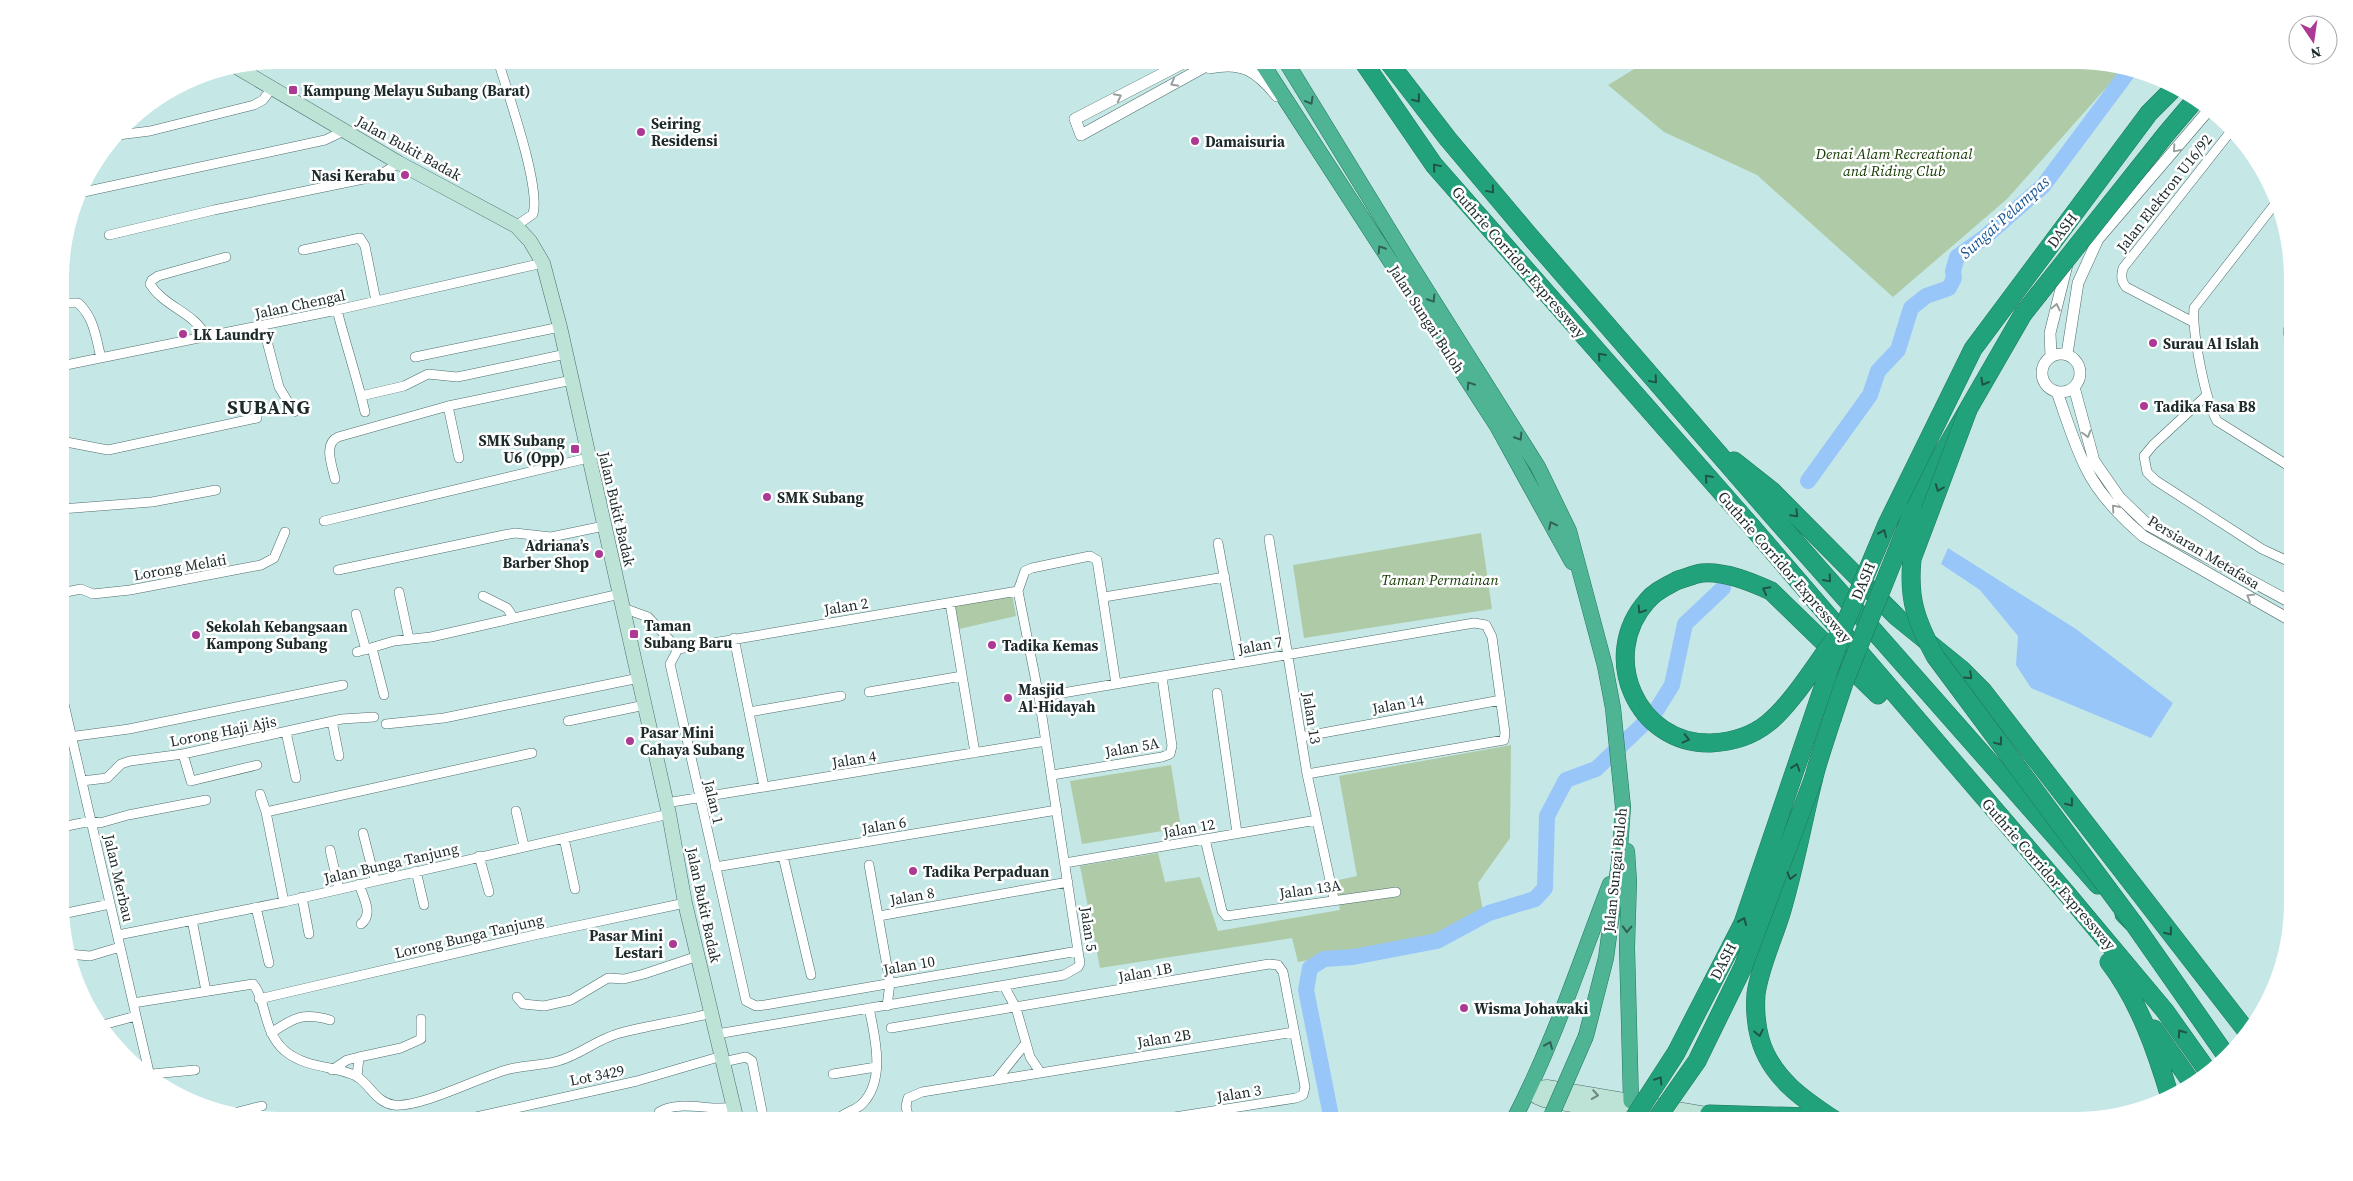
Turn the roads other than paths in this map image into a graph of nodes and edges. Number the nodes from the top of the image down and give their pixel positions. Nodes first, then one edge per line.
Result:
1 (501, 69) edge
2 (1171, 69) edge
3 (1202, 69) edge
4 (1247, 69) edge
5 (1266, 69) edge
6 (1291, 69) edge
7 (1368, 69) edge
8 (1394, 69) edge
9 (1198, 70) joint
10 (245, 72) edge
11 (272, 88) junction
12 (2171, 91) edge
13 (2188, 102) edge
14 (2191, 104) edge
15 (2205, 114) edge
16 (344, 131) junction
17 (126, 134) edge
18 (1308, 134) junction
19 (2228, 135) edge
20 (399, 163) junction
21 (88, 191) edge
22 (2272, 208) edge
23 (516, 226) junction
24 (109, 236) dead end
25 (303, 250) dead end
26 (226, 257) dead end
27 (544, 264) junction
28 (376, 301) junction
29 (69, 303) edge
30 (337, 310) junction
31 (2193, 322) junction
32 (263, 326) junction
33 (560, 327) junction
34 (206, 337) junction
35 (566, 354) junction
36 (2067, 354) junction
37 (2051, 356) junction
38 (415, 357) dead end
39 (101, 358) junction
40 (69, 364) edge
41 (572, 380) junction
42 (2074, 387) junction
43 (2057, 392) junction
44 (2207, 395) junction
45 (361, 396) junction
46 (448, 406) junction
47 (1968, 410) junction
48 (294, 412) dead end
49 (365, 412) dead end
50 (257, 418) dead end
51 (1706, 440) junction
52 (69, 443) edge
53 (459, 458) dead end
54 (588, 458) junction
55 (2284, 463) edge
56 (334, 479) dead end
57 (216, 490) dead end
58 (69, 508) edge
59 (324, 521) dead end
60 (604, 526) junction
61 (285, 532) dead end
62 (1269, 539) dead end
63 (1218, 543) dead end
64 (1777, 559) junction
65 (2284, 559) edge
66 (338, 570) dead end
67 (1224, 577) junction
68 (1584, 583) junction
69 (1018, 590) junction
70 (69, 591) edge
71 (399, 592) dead end
72 (620, 594) junction
73 (483, 596) dead end
74 (1104, 597) junction
75 (2284, 599) edge
76 (950, 603) junction
77 (623, 608) junction
78 (356, 614) dead end
79 (2284, 616) edge
80 (513, 617) junction
81 (1844, 626) junction
82 (734, 638) junction
83 (409, 639) junction
84 (678, 649) junction
85 (365, 650) junction
86 (1288, 654) junction
87 (1240, 663) junction
88 (962, 676) junction
89 (1162, 677) junction
90 (639, 678) junction
91 (1116, 684) junction
92 (343, 685) dead end
93 (869, 692) dead end
94 (1216, 693) dead end
95 (1878, 694) junction
96 (384, 695) dead end
97 (841, 696) dead end
98 (1039, 697) junction
99 (1501, 700) junction
100 (645, 705) junction
101 (749, 712) junction
102 (374, 717) dead end
103 (332, 721) junction
104 (568, 721) dead end
105 (386, 724) dead end
106 (69, 726) edge
107 (286, 732) junction
108 (71, 735) junction
109 (1301, 736) junction
110 (1046, 741) junction
111 (532, 753) dead end
112 (976, 753) junction
113 (182, 754) junction
114 (339, 756) dead end
115 (257, 765) dead end
116 (1307, 774) junction
117 (1052, 775) junction
118 (1814, 777) junction
119 (296, 778) dead end
120 (82, 782) junction
121 (764, 787) junction
122 (260, 794) dead end
123 (699, 798) junction
124 (206, 800) dead end
125 (668, 808) junction
126 (1057, 810) junction
127 (516, 811) dead end
128 (266, 812) junction
129 (1317, 820) junction
130 (91, 821) junction
131 (69, 826) edge
132 (1621, 830) junction
133 (363, 833) dead end
134 (1237, 833) junction
135 (564, 838) junction
136 (1205, 839) junction
137 (524, 846) junction
138 (330, 850) dead end
139 (479, 856) junction
140 (783, 856) junction
141 (1618, 862) junction
142 (1065, 863) junction
143 (869, 866) dead end
144 (715, 867) junction
145 (416, 871) junction
146 (375, 880) junction
147 (1068, 882) junction
148 (359, 884) junction
149 (339, 889) junction
150 (575, 889) dead end
151 (489, 892) dead end
152 (1396, 892) dead end
153 (302, 897) junction
154 (1334, 899) junction
155 (284, 902) junction
156 (685, 903) junction
157 (110, 904) junction
158 (424, 905) dead end
159 (256, 908) junction
160 (69, 913) edge
161 (879, 916) junction
162 (192, 920) junction
163 (361, 924) dead end
164 (2134, 924) junction
165 (309, 934) dead end
166 (118, 935) junction
167 (120, 947) junction
168 (1078, 951) junction
169 (75, 955) edge
170 (698, 956) junction
171 (269, 964) dead end
172 (811, 975) dead end
173 (2123, 980) junction
174 (890, 983) junction
175 (1004, 986) junction
176 (206, 991) junction
177 (517, 997) dead end
178 (259, 999) junction
179 (746, 1001) joint
180 (133, 1003) junction
181 (887, 1006) junction
182 (869, 1008) junction
183 (1016, 1008) junction
184 (712, 1013) junction
185 (136, 1016) junction
186 (421, 1019) dead end
187 (330, 1020) dead end
188 (107, 1024) edge
189 (2244, 1027) edge
190 (891, 1028) dead end
191 (1294, 1032) junction
192 (271, 1033) junction
193 (717, 1034) junction
194 (1026, 1043) junction
195 (2223, 1051) edge
196 (359, 1057) junction
197 (722, 1059) junction
198 (876, 1067) junction
199 (2205, 1067) edge
200 (149, 1068) edge
201 (195, 1070) dead end
202 (332, 1070) junction
203 (1040, 1072) junction
204 (155, 1073) edge
205 (833, 1074) dead end
206 (357, 1077) junction
207 (2189, 1078) edge
208 (998, 1080) junction
209 (1530, 1089) junction
210 (2168, 1091) edge
211 (1631, 1101) junction
212 (262, 1106) dead end
213 (248, 1110) edge
214 (498, 1112) edge
215 (659, 1112) edge
216 (731, 1112) edge
217 (735, 1112) edge
218 (762, 1112) edge
219 (848, 1112) edge
220 (907, 1112) edge
221 (1207, 1112) edge
222 (1518, 1112) edge
223 (1553, 1112) edge
224 (1613, 1112) edge
225 (1638, 1112) edge
226 (1661, 1112) edge
227 (1697, 1112) edge
228 (1822, 1112) edge

1 - 23 street
9 -> 2 street
3 - 9 street
4 - 18 street
5 - 18 highway, Jalan Sungai Buloh
6 -> 68 highway, Jalan Sungai Buloh
64 -> 7 highway, Guthrie Corridor Expressway
8 -> 51 highway, Guthrie Corridor Expressway
10 - 11 main road, Jalan Bukit Badak
11 - 16 main road, Jalan Bukit Badak
11 - 17 street
81 -> 12 highway, DASH, bridge
37 -> 13 street
14 -> 47 highway, DASH, bridge
15 -> 36 street
16 - 20 main road, Jalan Bukit Badak
16 - 21 street
68 -> 18 highway, Jalan Sungai Buloh
19 - 31 street, Jalan Elektron U16/92
20 - 23 main road, Jalan Bukit Badak
20 - 24 street
22 - 31 street
23 - 27 main road, Jalan Bukit Badak
25 - 28 street
26 - 34 street
27 - 28 street, Jalan Chengal
27 - 33 main road, Jalan Bukit Badak
28 - 30 street, Jalan Chengal
29 - 39 street
30 - 32 street, Jalan Chengal
30 - 45 street
31 - 44 street
32 - 34 street, Jalan Chengal
32 - 48 street
33 - 35 main road, Jalan Bukit Badak
33 - 38 street
34 - 39 street, Jalan Chengal
35 - 41 main road, Jalan Bukit Badak
35 - 45 street
36 - 37 street
36 - 42 street
37 - 43 street
39 - 40 street, Jalan Chengal
41 - 46 street
41 - 54 main road, Jalan Bukit Badak
42 - 43 street
42 -> 75 street, Persiaran Metafasa
79 -> 43 street, Persiaran Metafasa
44 - 55 street
44 - 65 street
45 - 49 street
46 - 53 street
46 - 56 street
47 - 118 highway, DASH, bridge
47 -> 164 highway, bridge
50 - 52 street
51 -> 164 highway, Guthrie Corridor Expressway
51 -> 189 highway
54 - 59 street
54 - 60 main road, Jalan Bukit Badak
57 - 58 street
60 - 66 street
60 - 72 main road, Jalan Bukit Badak
61 - 70 street, Lorong Melati
62 - 86 street, Jalan 13
63 - 67 street
64 - 95 highway
199 -> 64 highway, Guthrie Corridor Expressway
67 - 74 street
67 - 87 street
68 - 132 highway, Jalan Sungai Buloh
69 - 74 street
69 - 76 street, Jalan 2
69 - 98 street, Jalan 5
71 - 83 street
72 - 77 main road, Jalan Bukit Badak
72 - 80 street
73 - 80 street
74 - 91 street
76 - 82 street, Jalan 2
76 - 88 street
77 - 84 street
77 - 90 main road, Jalan Bukit Badak
78 - 85 street
80 - 83 street
95 -> 81 highway, bridge
225 -> 81 highway, DASH, bridge
82 - 84 street, Jalan 2
82 - 101 street
83 - 85 street
84 - 123 street, Jalan 1
85 - 96 street
86 - 87 street, Jalan 7
86 - 99 street, Jalan 7
86 - 109 street, Jalan 13
87 - 89 street, Jalan 7
88 - 93 street
88 - 112 street
89 - 91 street, Jalan 7
89 - 117 street, Jalan 5A
90 - 100 main road, Jalan Bukit Badak
90 - 105 street
91 - 98 street, Jalan 7
92 - 108 street
94 - 134 street
95 - 173 highway
97 - 101 street
98 - 110 street, Jalan 5
99 - 109 street, Jalan 14
99 - 116 street
100 - 104 street
100 - 125 main road, Jalan Bukit Badak
101 - 121 street
102 - 103 street, Lorong Haji Ajis
103 - 107 street, Lorong Haji Ajis
103 - 114 street
106 - 108 street, Jalan Merbau
107 - 113 street, Lorong Haji Ajis
107 - 119 street
108 - 120 street, Jalan Merbau
109 - 116 street, Jalan 13
110 - 112 street, Jalan 4
110 - 117 street, Jalan 5
111 - 128 street
112 - 121 street, Jalan 4
113 - 115 street
113 - 120 street, Lorong Haji Ajis
116 - 129 street, Jalan 13
117 - 126 street, Jalan 5
118 - 226 highway, DASH, bridge
118 -> 228 highway, bridge
120 - 130 street, Jalan Merbau
121 - 123 street, Jalan 4
122 - 128 street
123 - 125 street, Jalan 4
123 - 144 street, Jalan 1
124 - 130 street
125 - 135 street, Jalan Bunga Tanjung
125 - 156 main road, Jalan Bukit Badak
126 - 140 street, Jalan 6
126 - 142 street, Jalan 5
127 - 137 street
128 - 155 street
129 - 134 street, Jalan 12
129 - 154 street, Jalan 13
130 - 131 street
130 - 157 street, Jalan Merbau
132 - 141 highway, Jalan Sungai Buloh
132 -> 211 highway
133 - 146 street
134 - 136 street, Jalan 12
135 - 137 street, Jalan Bunga Tanjung
135 - 150 street
136 - 142 street, Jalan 12
136 - 154 street, Jalan 13A
137 - 139 street, Jalan Bunga Tanjung
138 - 149 street
139 - 145 street, Jalan Bunga Tanjung
139 - 151 street
140 - 144 street, Jalan 6
140 - 172 street
209 -> 141 highway
141 - 223 highway, Jalan Sungai Buloh, bridge
142 - 147 street, Jalan 5
143 - 161 street
144 - 179 street, Jalan 1
145 - 146 street, Jalan Bunga Tanjung
145 - 158 street
146 - 148 street, Jalan Bunga Tanjung
147 - 161 street, Jalan 8
147 - 168 street, Jalan 5
148 - 149 street, Jalan Bunga Tanjung
148 - 163 street
149 - 153 street, Jalan Bunga Tanjung
152 - 154 street, Jalan 13A
153 - 155 street, Jalan Bunga Tanjung
153 - 165 street
155 - 159 street, Jalan Bunga Tanjung
156 - 170 main road, Jalan Bukit Badak
156 - 178 street, Lorong Bunga Tanjung
157 - 160 street
157 - 166 street, Jalan Merbau
159 - 162 street, Jalan Bunga Tanjung
159 - 171 street
161 - 174 street
162 - 166 street, Jalan Bunga Tanjung
162 - 176 street
164 - 195 highway, Guthrie Corridor Expressway
166 - 167 street, Jalan Merbau
167 - 169 street
167 - 180 street, Jalan Merbau
168 - 174 street, Jalan 10
168 - 175 street, Jalan 5
170 - 177 street
170 - 184 main road, Jalan Bukit Badak
173 - 207 highway
173 - 210 highway
174 - 179 street, Jalan 10
174 - 181 street
175 - 181 street, Jalan 5
175 - 183 street
176 - 178 street
176 - 180 street
178 - 192 street
180 - 185 street, Jalan Merbau
181 - 182 street, Jalan 5
182 - 193 street, Jalan 5
182 - 198 street
183 - 190 street, Jalan 1B
183 - 191 street, Jalan 1B
183 - 194 street
184 - 193 main road, Jalan Bukit Badak
184 - 206 street
185 - 188 street
185 - 200 street, Jalan Merbau
186 - 196 street
187 - 192 street
191 - 203 street, Jalan 2B
191 - 221 street, Jalan 3
192 - 202 street
193 - 197 main road, Jalan Bukit Badak
194 - 203 street
194 - 208 street
196 - 202 street
196 - 206 street
197 - 214 street, Lot 3429
197 - 217 main road, Jalan Bukit Badak
197 - 218 street, Lot 3429
198 - 205 street
198 - 219 street
201 - 204 street
202 - 206 street
203 - 208 street, Jalan 2B
208 - 220 street, Jalan 2B
209 -> 211 main road
209 - 222 highway
209 - 224 main road
211 - 227 main road
212 - 213 street
215 - 216 street

